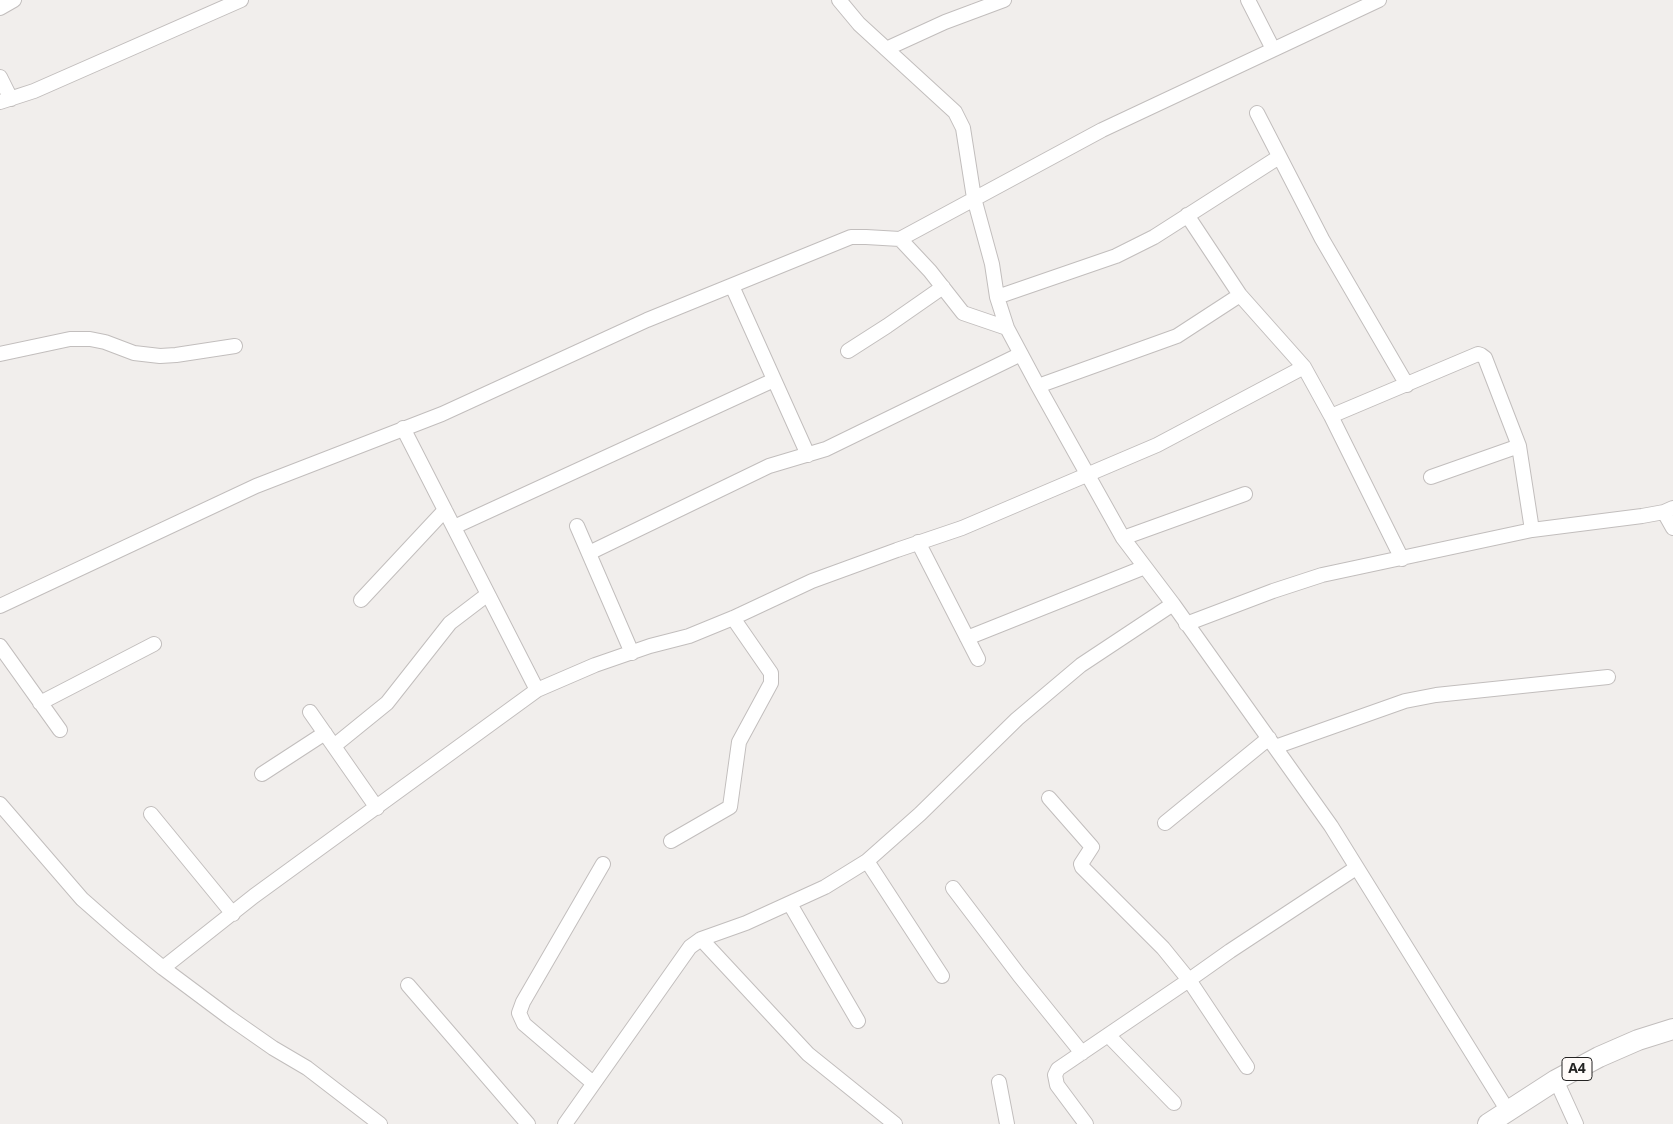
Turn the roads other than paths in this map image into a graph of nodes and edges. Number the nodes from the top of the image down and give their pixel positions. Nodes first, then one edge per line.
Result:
1 (14, 0) edge
2 (241, 0) edge
3 (839, 0) edge
4 (1004, 0) edge
5 (1248, 0) edge
6 (1379, 0) edge
7 (0, 8) edge
8 (886, 49) junction
9 (1273, 49) junction
10 (0, 77) edge
11 (5, 100) edge
12 (1257, 113) dead end
13 (1279, 157) junction
14 (974, 198) junction
15 (1187, 215) junction
16 (900, 239) junction
17 (732, 286) junction
18 (943, 287) junction
19 (1240, 295) junction
20 (997, 296) junction
21 (1007, 328) junction
22 (235, 346) dead end
23 (848, 351) dead end
24 (0, 354) edge
25 (1021, 354) junction
26 (1304, 368) junction
27 (774, 380) junction
28 (1407, 385) junction
29 (1038, 386) junction
30 (1331, 416) junction
31 (403, 428) junction
32 (1519, 446) junction
33 (808, 455) junction
34 (1087, 474) junction
35 (1431, 477) dead end
36 (1245, 494) dead end
37 (445, 510) junction
38 (1669, 510) edge
39 (577, 526) dead end
40 (454, 527) junction
41 (1673, 528) edge
42 (1532, 530) junction
43 (1123, 538) junction
44 (918, 542) junction
45 (589, 553) junction
46 (1402, 559) junction
47 (1145, 567) junction
48 (488, 594) junction
49 (361, 600) dead end
50 (1173, 604) junction
51 (0, 606) edge
52 (733, 618) junction
53 (1186, 624) junction
54 (967, 638) junction
55 (154, 644) dead end
56 (0, 646) edge
57 (632, 652) junction
58 (978, 659) dead end
59 (1608, 677) dead end
60 (537, 690) junction
61 (40, 702) junction
62 (310, 712) dead end
63 (60, 730) dead end
64 (325, 734) junction
65 (1272, 742) junction
66 (334, 746) junction
67 (262, 774) dead end
68 (1049, 798) dead end
69 (0, 804) edge
70 (377, 808) junction
71 (151, 814) dead end
72 (1165, 823) dead end
73 (671, 841) dead end
74 (867, 861) junction
75 (603, 864) dead end
76 (1356, 868) junction
77 (953, 888) dead end
78 (790, 904) junction
79 (232, 914) junction
80 (701, 939) junction
81 (163, 968) junction
82 (942, 976) dead end
83 (1189, 980) junction
84 (408, 985) dead end
85 (858, 1021) dead end
86 (1673, 1029) edge
87 (1108, 1035) junction
88 (1082, 1052) junction
89 (1247, 1067) dead end
90 (1556, 1080) junction
91 (999, 1082) dead end
92 (593, 1083) junction
93 (1174, 1103) dead end
94 (1508, 1111) junction
95 (380, 1124) edge
96 (528, 1124) edge
97 (565, 1124) edge
98 (895, 1124) edge
99 (1007, 1124) edge
100 (1086, 1124) edge
101 (1488, 1124) edge
102 (1576, 1124) edge

1 - 7 street
2 - 11 street
3 - 8 street
4 - 8 street
5 - 9 street
6 - 9 street
8 - 14 street
9 - 14 street
10 - 11 street
12 - 13 street
13 - 15 street
13 - 28 street
14 - 16 street
14 - 20 street
15 - 19 street
15 - 20 street
16 - 17 street
16 - 18 street
17 - 27 street
17 - 31 street
18 - 21 street
18 - 23 street
19 - 26 street
19 - 29 street
20 - 21 street
21 - 25 street
22 - 24 street
25 - 29 street
25 - 33 street
26 - 30 street
26 - 34 street
27 - 33 street
27 - 40 street
28 - 30 street
28 - 32 street
29 - 34 street
30 - 46 street
31 - 37 street
31 - 51 street
32 - 35 street
32 - 42 street
33 - 45 street
34 - 43 street
34 - 44 street
36 - 43 street
37 - 40 street
37 - 49 street
38 - 41 street
38 - 42 street
39 - 45 street
40 - 48 street
42 - 46 street
43 - 47 street
44 - 52 street
44 - 54 street
45 - 57 street
46 - 53 street
47 - 50 street
47 - 54 street
48 - 60 street
48 - 66 street
50 - 53 street
50 - 74 street
52 - 57 street
52 - 73 street
53 - 65 street
54 - 58 street
55 - 61 street
56 - 61 street
57 - 60 street
59 - 65 street
60 - 70 street
61 - 63 street
62 - 64 street
64 - 66 street
64 - 67 street
65 - 72 street
65 - 76 street
66 - 70 street
68 - 83 street
69 - 81 street
70 - 79 street
71 - 79 street
74 - 78 street
74 - 82 street
75 - 92 street
76 - 83 street
76 - 94 street
77 - 88 street
78 - 80 street
78 - 85 street
79 - 81 street
80 - 92 street
80 - 98 street
81 - 95 street
83 - 87 street
83 - 89 street
84 - 96 street
86 - 90 highway, A4
87 - 88 street
87 - 93 street
88 - 100 street
90 - 94 highway, A4
90 - 102 street
91 - 99 street
92 - 97 street
94 - 101 highway, A4

